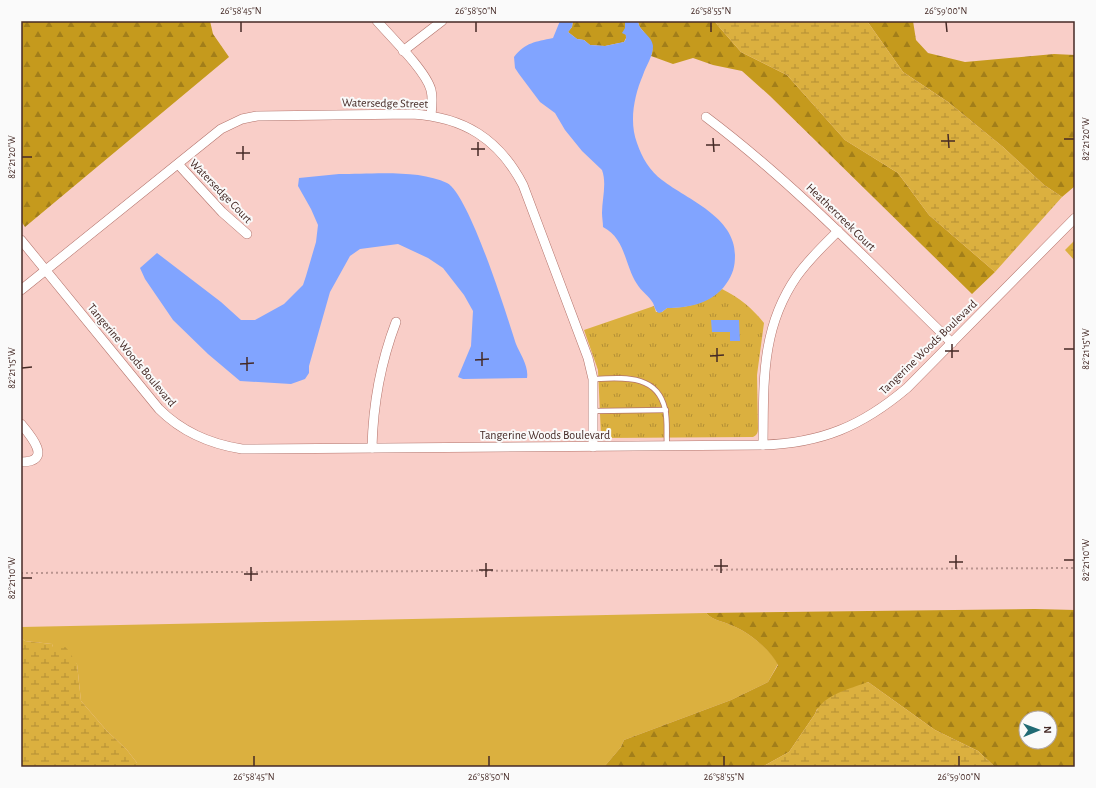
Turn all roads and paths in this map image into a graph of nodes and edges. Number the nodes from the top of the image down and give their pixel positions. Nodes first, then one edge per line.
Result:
1 (377, 21) edge
2 (442, 21) edge
3 (403, 51) junction
4 (431, 115) junction
5 (706, 117) dead end
6 (178, 164) junction
7 (1075, 218) edge
8 (838, 231) junction
9 (247, 234) dead end
10 (21, 240) edge
11 (46, 270) junction
12 (21, 290) edge
13 (396, 322) dead end
14 (952, 343) junction
15 (593, 379) junction
16 (666, 410) junction
17 (594, 411) junction
18 (21, 424) edge
19 (763, 445) junction
20 (667, 446) junction
21 (593, 447) junction
22 (372, 448) junction
23 (21, 462) edge
24 (1075, 568) edge
25 (21, 573) edge

1 - 3 street
2 - 3 street
3 - 4 street
4 - 6 street, Watersedge Street
4 - 15 street, Watersedge Street
5 - 8 street, Heathercreek Court
6 - 9 street, Watersedge Court
6 - 11 street, Watersedge Street
7 - 14 street, Tangerine Woods Boulevard
8 - 14 street, Heathercreek Court
8 - 19 street
10 - 11 street, Tangerine Woods Boulevard
11 - 12 street, Watersedge Street
11 - 22 street, Tangerine Woods Boulevard
13 - 22 street
14 - 19 street, Tangerine Woods Boulevard
15 - 16 lane
15 - 17 street, Watersedge Street
16 - 17 lane
16 - 20 lane
17 - 21 street, Watersedge Street
18 - 23 street
19 - 20 street, Tangerine Woods Boulevard
20 - 21 street, Tangerine Woods Boulevard
21 - 22 street, Tangerine Woods Boulevard
24 - 25 path

